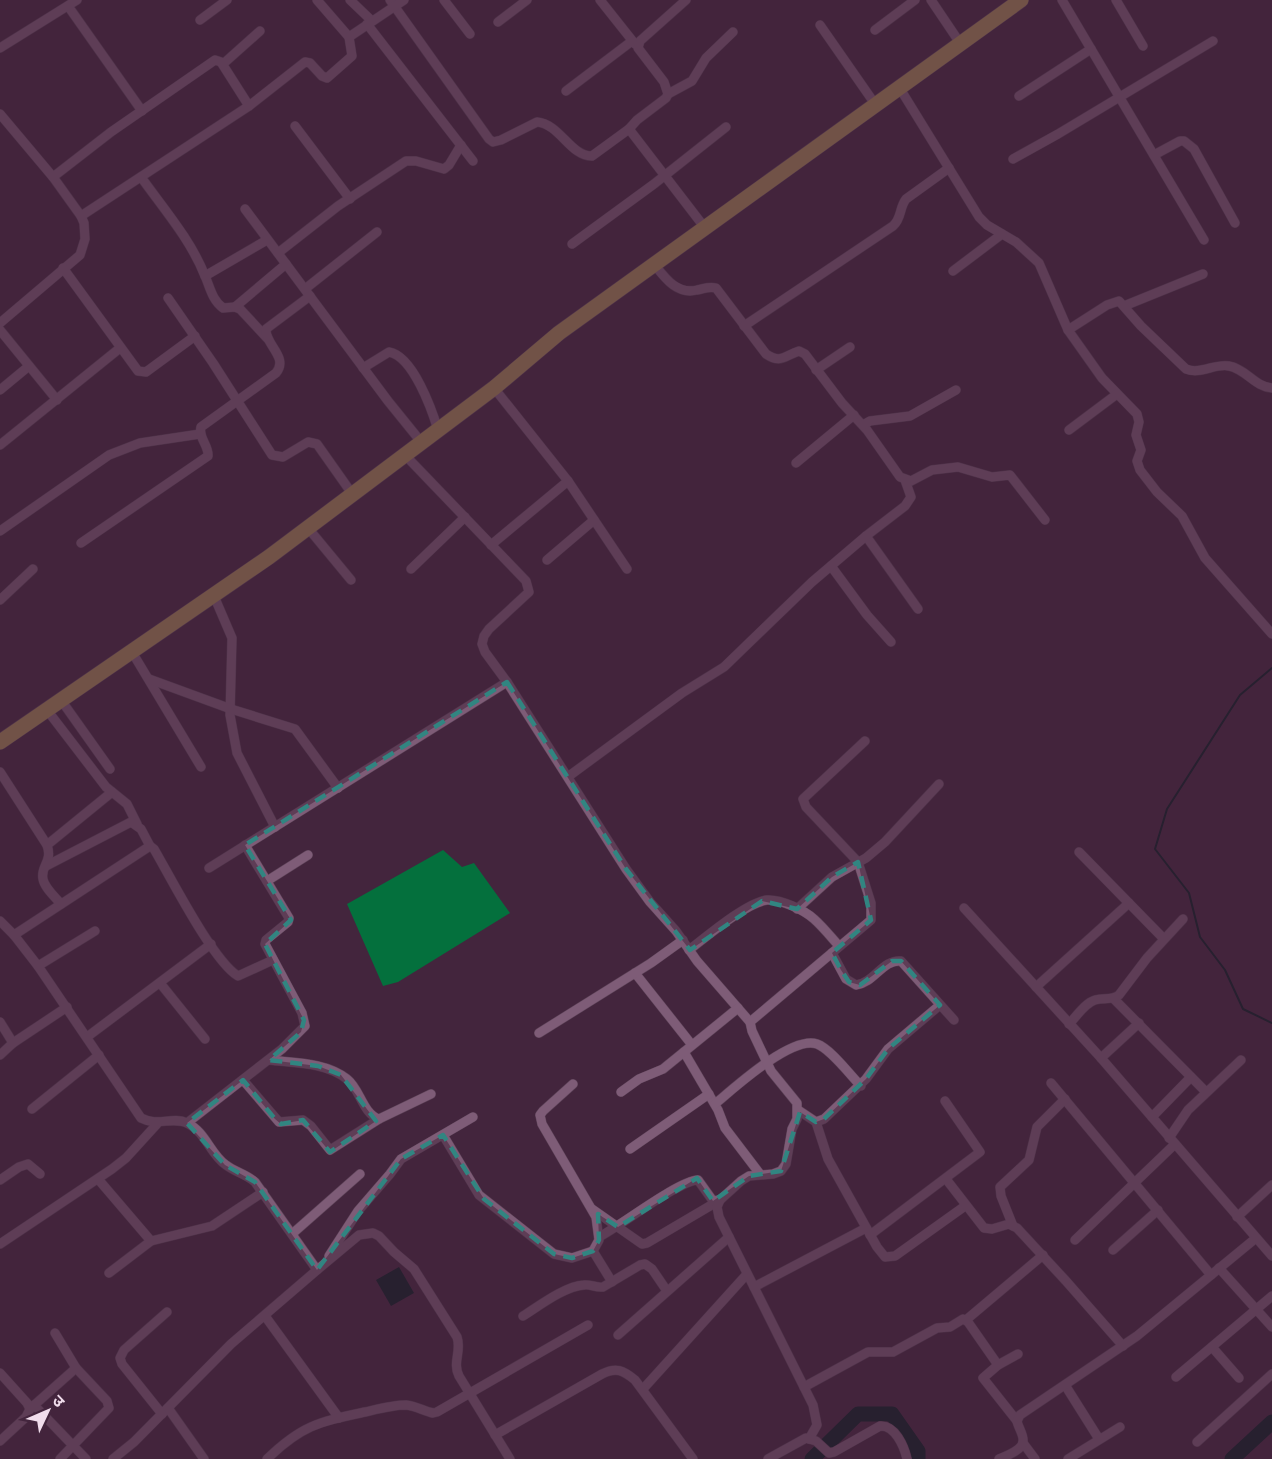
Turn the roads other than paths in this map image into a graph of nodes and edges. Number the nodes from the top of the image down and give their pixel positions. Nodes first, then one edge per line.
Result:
1 (76, 0) edge
2 (227, 0) edge
3 (317, 0) edge
4 (350, 0) edge
5 (404, 0) edge
6 (444, 0) edge
7 (527, 0) edge
8 (600, 0) edge
9 (686, 0) edge
10 (915, 0) edge
11 (931, 0) edge
12 (1021, 0) edge
13 (1062, 0) edge
14 (1116, 0) edge
15 (392, 3) edge
16 (68, 6) junction
17 (200, 20) dead end
18 (498, 22) dead end
19 (370, 23) junction
20 (819, 25) dead end
21 (875, 30) dead end
22 (260, 31) dead end
23 (733, 32) dead end
24 (470, 34) dead end
25 (349, 37) junction
26 (1213, 40) dead end
27 (960, 43) junction
28 (635, 45) junction
29 (1143, 46) dead end
30 (0, 48) edge
31 (1090, 49) junction
32 (223, 64) junction
33 (899, 87) junction
34 (566, 91) dead end
35 (668, 94) junction
36 (1018, 96) dead end
37 (1119, 97) junction
38 (874, 104) junction
39 (249, 106) junction
40 (142, 111) junction
41 (0, 114) edge
42 (296, 126) dead end
43 (726, 127) dead end
44 (630, 129) junction
45 (461, 145) junction
46 (1154, 155) junction
47 (1013, 159) dead end
48 (473, 161) dead end
49 (950, 168) junction
50 (665, 176) junction
51 (54, 177) junction
52 (141, 177) junction
53 (350, 198) junction
54 (245, 209) dead end
55 (81, 216) junction
56 (1235, 223) dead end
57 (705, 228) junction
58 (377, 232) dead end
59 (1002, 234) junction
60 (267, 240) junction
61 (1204, 240) dead end
62 (572, 244) dead end
63 (278, 253) junction
64 (286, 264) junction
65 (654, 264) junction
66 (63, 268) junction
67 (953, 271) dead end
68 (1203, 273) dead end
69 (205, 276) junction
70 (308, 293) junction
71 (168, 298) dead end
72 (1124, 306) junction
73 (235, 307) junction
74 (0, 323) edge
75 (744, 326) junction
76 (0, 330) edge
77 (1068, 330) junction
78 (195, 336) junction
79 (267, 338) junction
80 (850, 347) dead end
81 (120, 348) junction
82 (29, 366) junction
83 (363, 368) junction
84 (816, 370) junction
85 (494, 388) junction
86 (1272, 388) edge
87 (0, 390) edge
88 (956, 390) dead end
89 (1117, 394) junction
90 (57, 400) junction
91 (238, 402) junction
92 (854, 415) junction
93 (863, 425) junction
94 (438, 430) junction
95 (1069, 430) dead end
96 (200, 434) junction
97 (422, 443) junction
98 (0, 445) edge
99 (404, 454) junction
100 (796, 463) dead end
101 (905, 480) junction
102 (568, 481) junction
103 (352, 495) junction
104 (465, 517) junction
105 (594, 520) junction
106 (1045, 520) dead end
107 (308, 528) junction
108 (0, 531) edge
109 (866, 536) junction
110 (81, 543) dead end
111 (491, 545) junction
112 (547, 560) dead end
113 (831, 566) junction
114 (33, 569) dead end
115 (411, 569) dead end
116 (627, 569) dead end
117 (351, 580) dead end
118 (214, 596) junction
119 (0, 600) edge
120 (918, 609) dead end
121 (1272, 634) edge
122 (891, 642) dead end
123 (132, 652) junction
124 (149, 679) junction
125 (507, 682) junction
126 (61, 700) junction
127 (231, 709) junction
128 (47, 710) junction
129 (865, 741) dead end
130 (0, 742) edge
131 (201, 767) dead end
132 (110, 769) dead end
133 (0, 772) edge
134 (569, 776) junction
135 (939, 784) dead end
136 (338, 788) junction
137 (112, 792) junction
138 (137, 824) junction
139 (275, 826) junction
140 (47, 845) junction
141 (245, 845) junction
142 (150, 846) junction
143 (1079, 852) dead end
144 (308, 855) dead end
145 (858, 862) junction
146 (46, 866) junction
147 (209, 868) dead end
148 (267, 881) junction
149 (1129, 903) junction
150 (61, 904) junction
151 (964, 908) dead end
152 (797, 909) junction
153 (1183, 919) dead end
154 (0, 921) edge
155 (95, 932) dead end
156 (14, 935) junction
157 (1164, 939) junction
158 (683, 940) junction
159 (211, 944) junction
160 (689, 950) junction
161 (836, 950) junction
162 (273, 960) junction
163 (38, 966) junction
164 (635, 973) junction
165 (160, 983) junction
166 (1036, 987) junction
167 (1114, 999) junction
168 (940, 1005) junction
169 (67, 1007) junction
170 (738, 1008) junction
171 (954, 1020) dead end
172 (0, 1022) edge
173 (750, 1022) junction
174 (1139, 1023) junction
175 (1069, 1024) junction
176 (539, 1033) dead end
177 (87, 1037) junction
178 (205, 1039) dead end
179 (13, 1043) junction
180 (692, 1045) junction
181 (684, 1052) junction
182 (0, 1054) edge
183 (99, 1055) junction
184 (1101, 1058) junction
185 (269, 1060) junction
186 (1241, 1060) dead end
187 (766, 1062) junction
188 (1191, 1077) junction
189 (243, 1080) junction
190 (573, 1083) dead end
191 (1051, 1083) dead end
192 (861, 1086) junction
193 (621, 1092) dead end
194 (1206, 1092) junction
195 (431, 1094) dead end
196 (709, 1094) junction
197 (1065, 1099) junction
198 (945, 1101) dead end
199 (715, 1104) junction
200 (32, 1109) dead end
201 (798, 1110) junction
202 (473, 1117) dead end
203 (1152, 1117) junction
204 (380, 1119) junction
205 (816, 1122) junction
206 (187, 1123) junction
207 (157, 1124) junction
208 (443, 1135) junction
209 (1172, 1141) junction
210 (630, 1149) dead end
211 (40, 1174) dead end
212 (360, 1174) dead end
213 (760, 1174) junction
214 (98, 1179) junction
215 (946, 1179) junction
216 (0, 1180) edge
217 (1135, 1182) junction
218 (1272, 1185) edge
219 (263, 1192) junction
220 (720, 1200) junction
221 (965, 1206) junction
222 (592, 1209) junction
223 (1158, 1210) junction
224 (1237, 1217) junction
225 (1013, 1226) junction
226 (618, 1227) junction
227 (868, 1232) junction
228 (292, 1234) junction
229 (599, 1237) junction
230 (729, 1237) junction
231 (1256, 1238) junction
232 (1075, 1240) dead end
233 (151, 1241) junction
234 (0, 1244) edge
235 (1113, 1250) dead end
236 (593, 1251) junction
237 (1043, 1255) junction
238 (1272, 1256) edge
239 (327, 1261) junction
240 (1219, 1268) junction
241 (317, 1270) junction
242 (109, 1273) dead end
243 (747, 1274) junction
244 (1211, 1275) junction
245 (612, 1282) junction
246 (754, 1287) junction
247 (667, 1291) junction
248 (1272, 1296) edge
249 (1256, 1310) junction
250 (167, 1312) dead end
251 (265, 1316) junction
252 (523, 1316) dead end
253 (966, 1320) junction
254 (588, 1325) dead end
255 (1272, 1327) edge
256 (55, 1333) dead end
257 (618, 1335) dead end
258 (1123, 1346) junction
259 (1212, 1347) junction
260 (1018, 1353) dead end
261 (998, 1365) junction
262 (76, 1368) junction
263 (0, 1373) edge
264 (1272, 1374) edge
265 (1176, 1377) dead end
266 (1239, 1378) dead end
267 (1065, 1385) junction
268 (804, 1387) junction
269 (643, 1389) junction
270 (470, 1394) junction
271 (32, 1407) junction
272 (165, 1411) junction
273 (339, 1418) junction
274 (1017, 1421) junction
275 (1120, 1427) dead end
276 (495, 1434) junction
277 (813, 1440) junction
278 (1100, 1440) junction
279 (0, 1441) edge
280 (1197, 1442) dead end
281 (1023, 1443) junction
282 (73, 1446) junction
283 (831, 1455) edge
284 (60, 1459) edge
285 (86, 1459) edge
286 (113, 1459) edge
287 (204, 1459) edge
288 (267, 1459) edge
289 (510, 1459) edge
290 (693, 1459) edge
291 (768, 1459) edge
292 (907, 1459) edge
293 (999, 1459) edge
294 (1035, 1459) edge
295 (1068, 1459) edge

1 - 16 street
2 - 17 street
3 - 25 street
4 - 19 street
5 - 15 street
6 - 24 street
7 - 18 street
8 - 28 street
9 - 28 street
10 - 21 street
11 - 27 street
12 - 27 main road
13 - 31 street
14 - 29 street
15 - 19 street
15 - 44 street
16 - 30 street
16 - 40 street
19 - 25 street
19 - 45 street
20 - 38 street
22 - 32 street
23 - 35 street
25 - 39 street
26 - 37 street
27 - 33 main road
28 - 34 street
28 - 35 street
31 - 36 street
31 - 37 street
32 - 39 street
32 - 40 street
33 - 38 main road
33 - 49 street
35 - 44 street
37 - 46 street
37 - 47 street
38 - 57 main road
39 - 52 street
40 - 51 street
41 - 51 street
42 - 53 street
43 - 50 street
44 - 50 street
45 - 48 street
45 - 53 street
46 - 56 street
46 - 61 street
49 - 59 street
49 - 75 street
50 - 57 street
50 - 62 street
51 - 55 street
52 - 55 street
52 - 69 street
53 - 63 street
54 - 60 street
55 - 66 street
57 - 65 main road
58 - 70 street
59 - 67 street
59 - 77 street
60 - 63 street
60 - 69 street
63 - 64 street
64 - 70 street
64 - 73 street
65 - 75 street
65 - 85 main road
66 - 74 street
66 - 81 street
68 - 72 street
69 - 73 street
70 - 79 street
70 - 83 street
71 - 78 street
72 - 77 street
72 - 86 street
73 - 79 street
75 - 84 street
76 - 82 street
77 - 89 street
78 - 81 street
78 - 91 street
79 - 91 street
80 - 84 street
81 - 90 street
82 - 87 street
82 - 90 street
83 - 94 street
83 - 97 street
84 - 92 street
85 - 94 main road
85 - 102 street
88 - 93 street
89 - 95 street
89 - 121 street
90 - 98 street
91 - 96 street
91 - 103 street
92 - 93 street
92 - 100 street
93 - 101 street
94 - 97 main road
96 - 108 street
96 - 110 street
97 - 99 main road
99 - 103 main road
99 - 104 street
101 - 106 street
101 - 109 street
102 - 105 street
102 - 111 street
103 - 107 main road
104 - 111 street
104 - 115 street
105 - 112 street
105 - 116 street
107 - 117 street
107 - 118 main road
109 - 113 street
109 - 120 street
111 - 125 street
113 - 122 street
113 - 134 street
114 - 119 street
118 - 123 main road
118 - 127 street
123 - 124 street
123 - 126 main road
124 - 127 street
124 - 131 street
125 - 134 street
125 - 136 street
126 - 128 main road
126 - 132 street
127 - 136 street
127 - 139 street
128 - 130 main road
128 - 137 street
129 - 145 street
133 - 140 street
134 - 158 street
135 - 145 street
136 - 139 street
137 - 138 street
137 - 140 street
138 - 142 street
138 - 146 street
139 - 141 street
140 - 146 street
141 - 147 street
141 - 148 street
142 - 150 street
142 - 159 street
143 - 149 street
144 - 148 street
145 - 152 street
145 - 161 street
146 - 150 street
148 - 162 street
149 - 157 street
149 - 166 street
150 - 156 street
151 - 166 street
152 - 160 street
152 - 161 street
153 - 157 street
154 - 156 street
155 - 163 street
156 - 163 street
157 - 167 street
158 - 160 street
158 - 164 street
159 - 162 street
159 - 165 street
160 - 170 street
161 - 168 street
161 - 173 street
162 - 185 street
163 - 169 street
164 - 176 street
164 - 180 street
165 - 177 street
165 - 178 street
166 - 175 street
167 - 174 street
167 - 175 street
168 - 171 street
168 - 192 street
169 - 177 street
169 - 179 street
170 - 173 street
170 - 180 street
172 - 179 street
173 - 187 street
174 - 184 street
174 - 188 street
175 - 184 street
177 - 183 street
179 - 182 street
180 - 181 street
181 - 193 street
181 - 196 street
183 - 200 street
183 - 207 street
184 - 203 street
185 - 189 street
185 - 204 street
186 - 194 street
187 - 192 street
187 - 199 street
187 - 201 street
188 - 194 street
188 - 203 street
189 - 204 street
189 - 206 street
190 - 222 street
191 - 197 street
192 - 205 street
194 - 209 street
195 - 204 street
196 - 199 street
196 - 210 street
197 - 217 street
197 - 225 street
198 - 215 street
199 - 213 street
201 - 205 street
201 - 213 street
202 - 208 street
203 - 209 street
205 - 227 street
206 - 207 street
206 - 219 street
207 - 214 street
208 - 236 street
208 - 239 street
209 - 217 street
209 - 224 street
211 - 216 street
212 - 228 street
213 - 220 street
214 - 233 street
214 - 234 street
215 - 221 street
215 - 227 street
217 - 223 street
217 - 232 street
218 - 224 street
219 - 228 street
219 - 233 street
220 - 226 street
220 - 226 street
220 - 230 street
221 - 225 street
221 - 227 street
222 - 226 street
222 - 229 street
223 - 235 street
223 - 244 street
224 - 231 street
225 - 237 street
226 - 229 street
227 - 246 street
228 - 241 street
229 - 236 street
230 - 243 street
230 - 247 street
231 - 238 street
231 - 240 street
233 - 242 street
236 - 245 street
237 - 253 street
237 - 258 street
239 - 241 street
239 - 270 street
240 - 244 street
240 - 249 street
241 - 251 street
243 - 246 street
243 - 269 street
244 - 258 street
245 - 247 street
245 - 252 street
246 - 268 street
247 - 257 street
248 - 249 street
249 - 255 street
249 - 259 street
250 - 272 street
251 - 272 street
251 - 273 street
253 - 261 street
253 - 268 street
254 - 270 street
256 - 262 street
258 - 267 street
259 - 265 street
259 - 266 street
260 - 261 street
261 - 274 street
262 - 271 street
262 - 282 street
263 - 271 street
264 - 280 street
267 - 274 street
267 - 278 street
268 - 277 street
269 - 276 street
269 - 290 street
270 - 273 street
270 - 276 street
271 - 279 street
271 - 282 street
272 - 286 street
272 - 287 street
273 - 288 street
274 - 281 street
275 - 278 street
276 - 289 street
277 - 283 street
277 - 291 street
278 - 295 street
281 - 293 street
281 - 294 street
282 - 284 street
282 - 285 street
283 - 292 street

